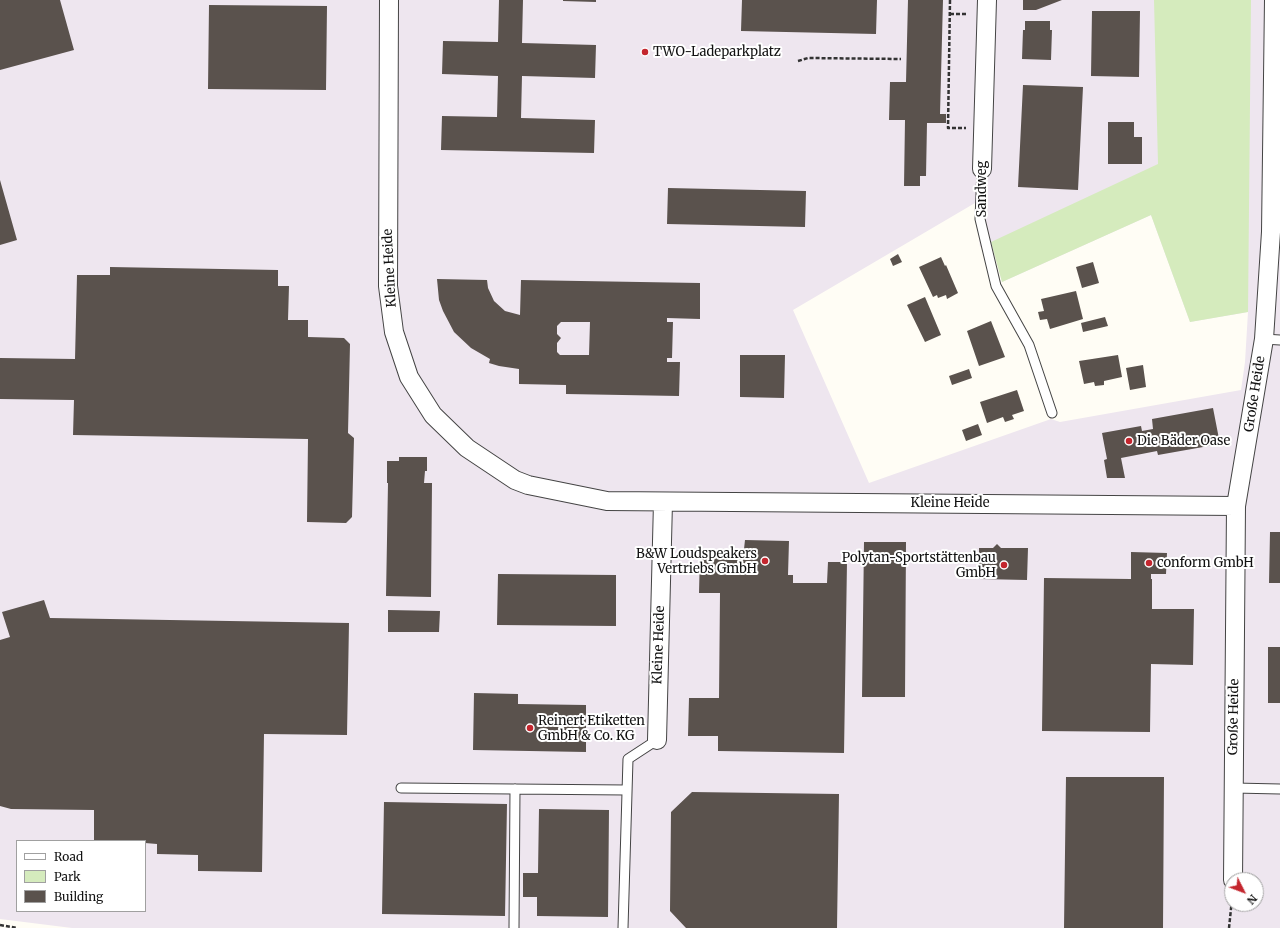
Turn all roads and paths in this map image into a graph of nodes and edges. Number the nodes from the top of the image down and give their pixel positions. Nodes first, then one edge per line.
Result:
1 (389, 0) edge
2 (950, 0) edge
3 (987, 0) edge
4 (1274, 0) edge
5 (901, 59) dead end
6 (798, 61) dead end
7 (983, 128) junction
8 (982, 169) joint
9 (1272, 340) edge
10 (1052, 413) dead end
11 (663, 502) junction
12 (1236, 506) junction
13 (657, 740) joint
14 (402, 788) dead end
15 (1234, 788) junction
16 (515, 789) junction
17 (1280, 789) edge
18 (626, 790) junction
19 (1233, 872) edge
20 (1231, 912) edge
21 (0, 926) edge
22 (17, 928) edge
23 (514, 928) edge
24 (623, 928) edge
25 (1229, 928) edge

1 - 11 street, Kleine Heide
2 - 7 path
3 - 7 street, Sandweg
4 - 9 street, Große Heide
5 - 6 path
7 - 8 street, Sandweg
8 - 10 lane, Sandweg
9 - 12 street, Große Heide
11 - 12 street, Kleine Heide
11 - 13 street, Kleine Heide
12 - 15 street, Große Heide
13 - 18 lane
14 - 16 lane
15 - 17 lane
15 - 19 street, Große Heide
16 - 18 lane
16 - 23 lane
18 - 24 lane
20 - 25 path
21 - 22 path

